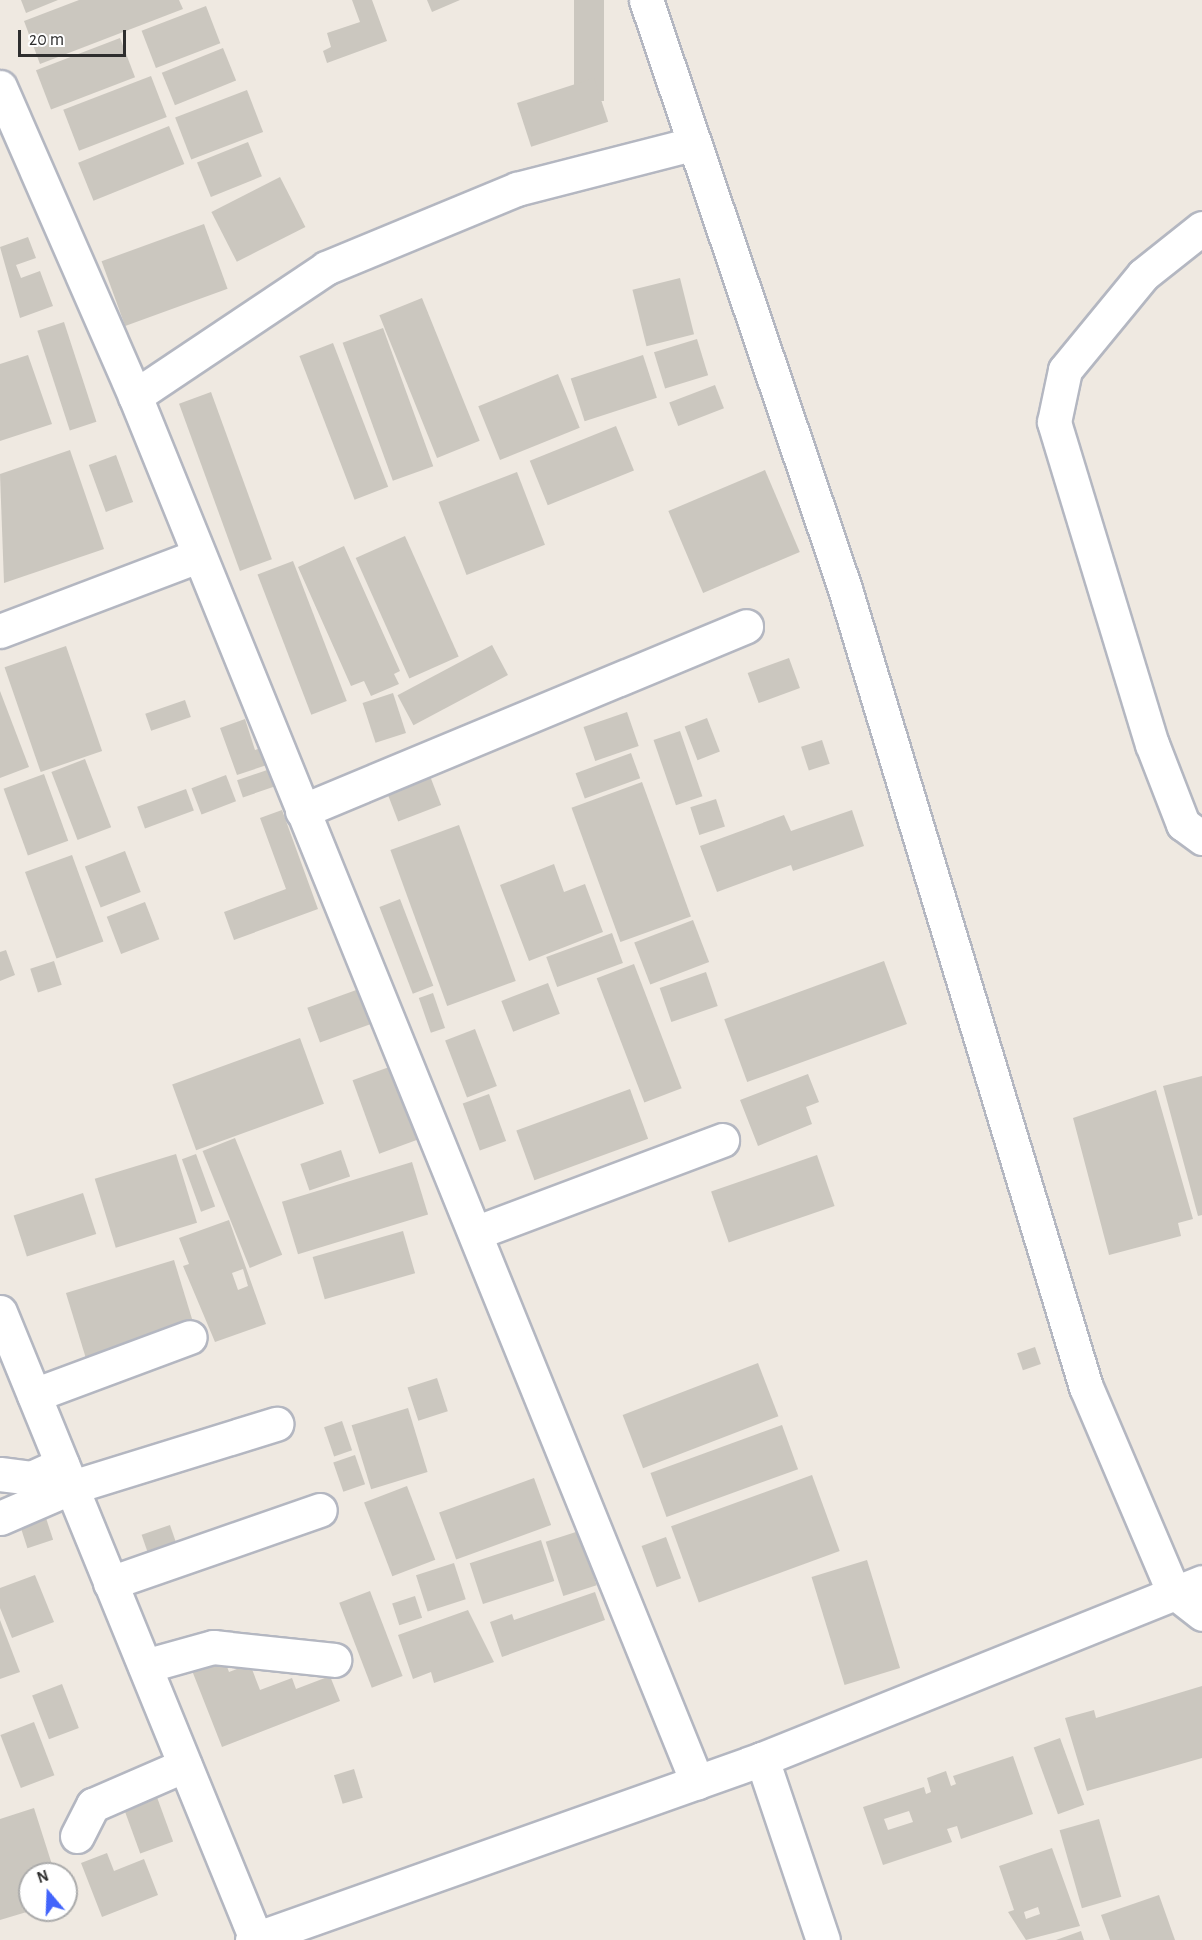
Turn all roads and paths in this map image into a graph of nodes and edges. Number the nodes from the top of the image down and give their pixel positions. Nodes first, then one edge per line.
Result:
1 (646, 0) edge
2 (0, 87) edge
3 (692, 144) junction
4 (1202, 228) edge
5 (135, 396) junction
6 (197, 556) junction
7 (746, 626) dead end
8 (0, 631) edge
9 (302, 811) junction
10 (1202, 838) edge
11 (722, 1140) dead end
12 (475, 1233) junction
13 (0, 1312) edge
14 (190, 1337) dead end
15 (34, 1395) junction
16 (276, 1424) dead end
17 (0, 1474) edge
18 (67, 1475) junction
19 (320, 1510) dead end
20 (0, 1518) edge
21 (110, 1583) junction
22 (1187, 1586) edge
23 (1202, 1614) edge
24 (334, 1660) dead end
25 (145, 1666) junction
26 (762, 1759) junction
27 (185, 1765) junction
28 (697, 1782) junction
29 (77, 1836) dead end
30 (254, 1939) edge
31 (823, 1940) edge

1 - 3 street
2 - 5 street
3 - 5 street
3 - 22 street
4 - 10 street
5 - 6 street
6 - 8 street
6 - 9 street
7 - 9 street
9 - 12 street
11 - 12 street
12 - 28 street
13 - 15 street
14 - 15 street
15 - 18 street
16 - 18 street
17 - 18 street
18 - 20 street
18 - 21 street
19 - 21 street
21 - 25 street
22 - 23 street
22 - 26 street
24 - 25 street
25 - 27 street
26 - 28 street
26 - 31 street
27 - 29 street
27 - 30 street
28 - 30 street

